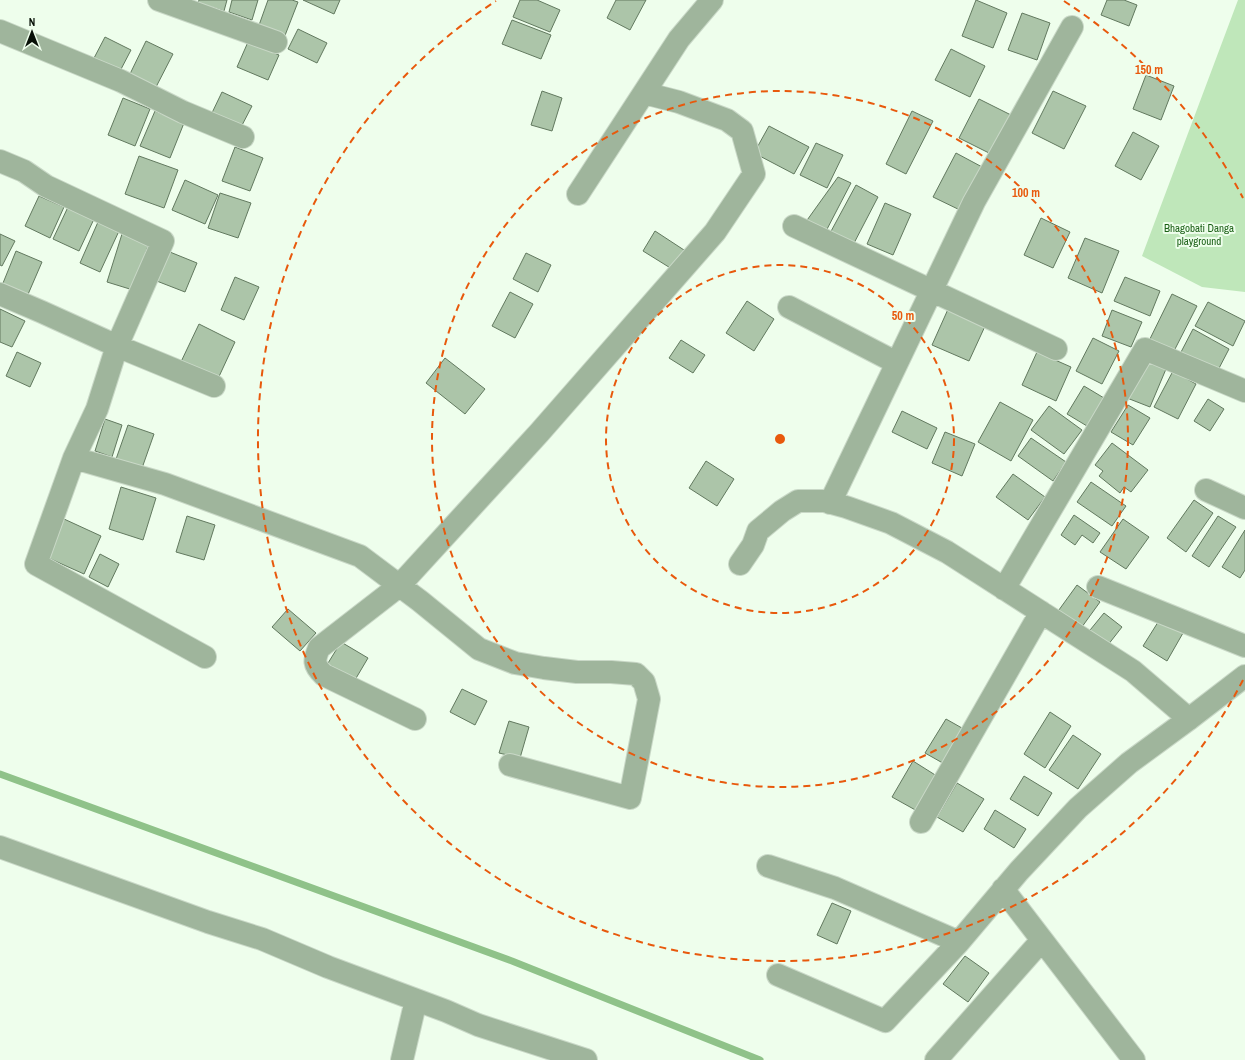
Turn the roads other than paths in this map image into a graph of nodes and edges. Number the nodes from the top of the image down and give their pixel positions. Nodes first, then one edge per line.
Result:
1 (159, 0) edge
2 (712, 0) edge
3 (1072, 26) dead end
4 (0, 31) edge
5 (276, 42) dead end
6 (644, 93) junction
7 (243, 137) dead end
8 (0, 161) edge
9 (578, 194) dead end
10 (794, 226) dead end
11 (931, 291) junction
12 (0, 294) edge
13 (790, 307) dead end
14 (117, 346) junction
15 (1056, 349) dead end
16 (897, 362) junction
17 (214, 386) dead end
18 (1245, 391) edge
19 (74, 458) junction
20 (1206, 490) dead end
21 (830, 503) junction
22 (1245, 508) edge
23 (740, 564) dead end
24 (399, 586) junction
25 (1098, 587) dead end
26 (1004, 589) junction
27 (1041, 612) junction
28 (1245, 646) edge
29 (205, 657) dead end
30 (1245, 676) edge
31 (415, 719) dead end
32 (1189, 719) junction
33 (510, 765) dead end
34 (921, 822) dead end
35 (0, 846) edge
36 (768, 866) dead end
37 (1003, 890) junction
38 (1042, 940) junction
39 (958, 942) junction
40 (778, 975) dead end
41 (416, 1000) junction
42 (402, 1060) edge
43 (586, 1060) edge
44 (936, 1060) edge
45 (1134, 1060) edge

1 - 5 street
2 - 6 street
3 - 11 street
4 - 7 street
6 - 9 street
6 - 24 street
8 - 14 street
10 - 11 street
11 - 15 street
11 - 16 street
12 - 14 street
13 - 16 street
14 - 17 street
14 - 19 street
16 - 21 street
18 - 26 street
19 - 24 street
19 - 29 street
20 - 22 street
21 - 23 street
21 - 26 street
24 - 31 street
24 - 33 street
25 - 28 street
26 - 27 street
27 - 32 street
27 - 34 street
30 - 32 street
32 - 37 street
35 - 41 street
36 - 39 street
37 - 38 street
37 - 39 street
38 - 44 street
38 - 45 street
39 - 40 street
41 - 42 street
41 - 43 street

